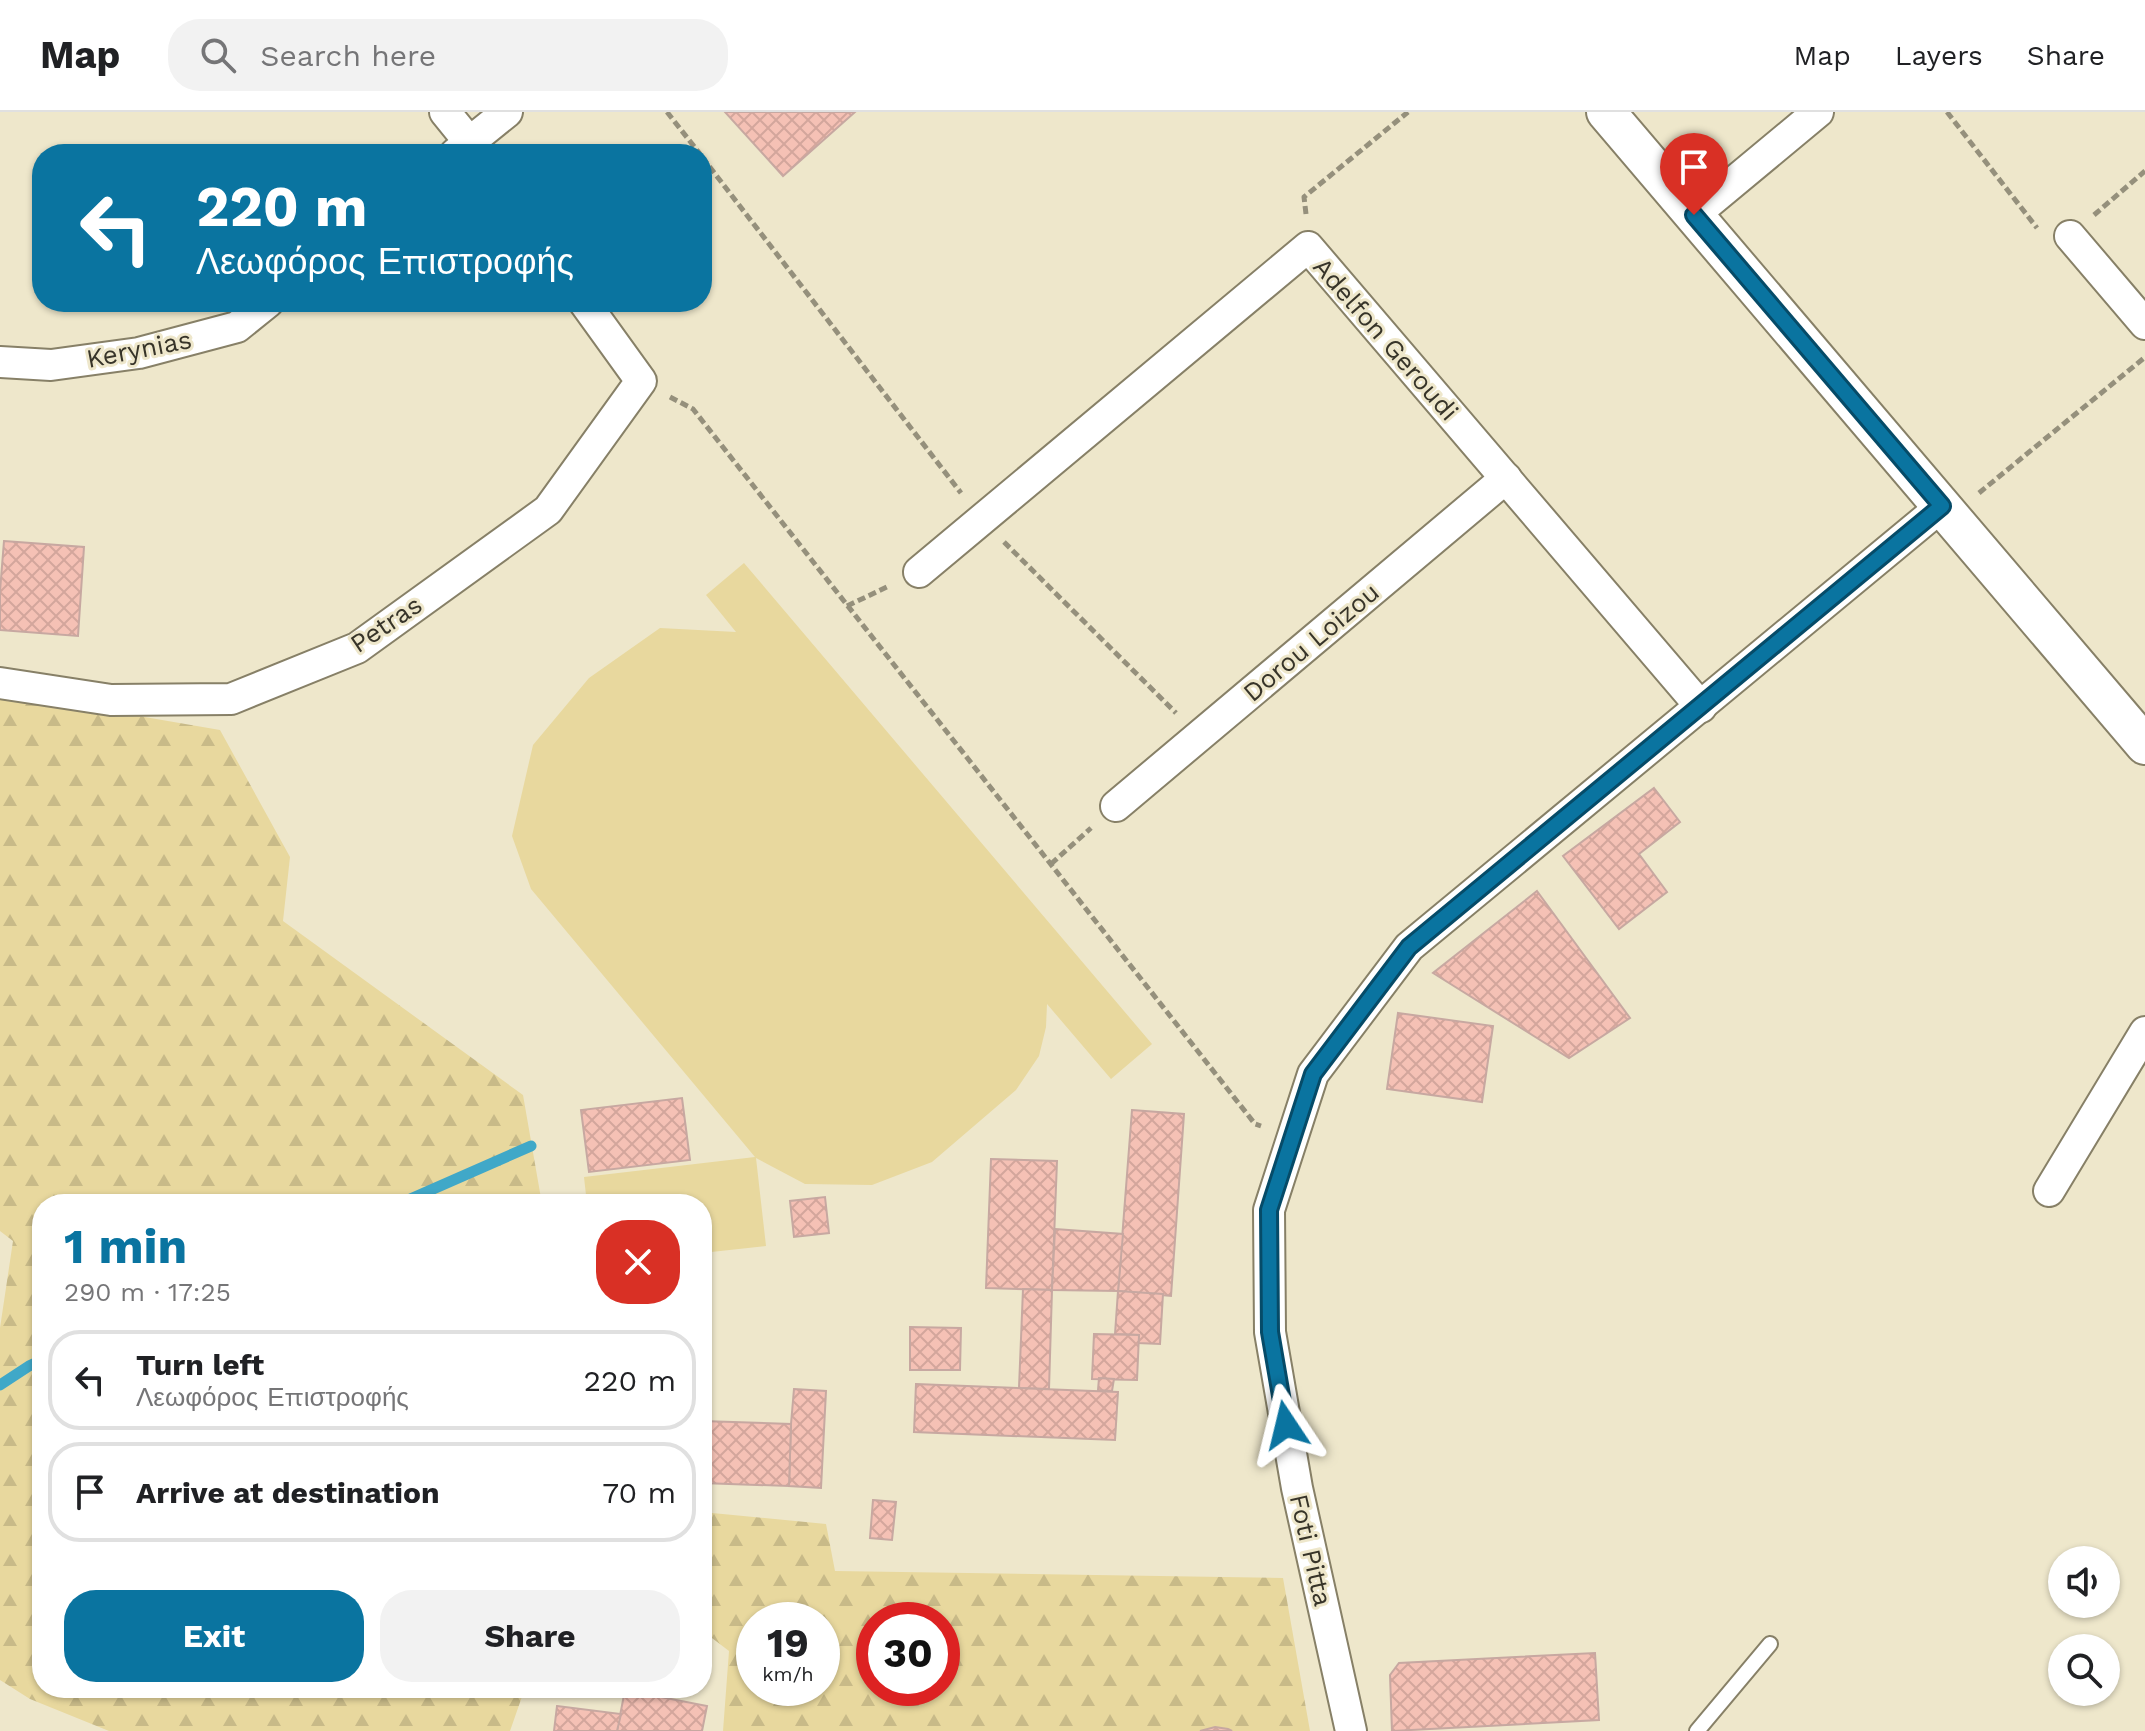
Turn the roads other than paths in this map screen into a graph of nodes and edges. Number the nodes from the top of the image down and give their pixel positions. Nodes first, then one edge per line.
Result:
1 (445, 112) edge
2 (507, 112) edge
3 (1606, 112) edge
4 (1818, 112) edge
5 (464, 144) edge
6 (474, 144) edge
7 (1694, 215) junction
8 (2070, 236) road end
9 (256, 312) edge
10 (591, 312) edge
11 (2145, 324) edge
12 (0, 362) edge
13 (1506, 478) junction
14 (1946, 511) junction
15 (919, 572) road end
16 (0, 683) edge
17 (1701, 707) junction
18 (2145, 745) edge
19 (1116, 806) road end
20 (2145, 1032) edge
21 (2049, 1191) dead end
22 (1770, 1644) dead end
23 (1351, 1731) edge
24 (1697, 1731) edge

1 - 5 street
2 - 6 street
3 - 7 street
4 - 7 street
7 - 14 street
8 - 11 street
9 - 12 street, Kerynias
10 - 16 street, Petras
13 - 15 street, Adelfon Geroudi
13 - 17 street, Adelfon Geroudi
13 - 19 street, Dorou Loizou
14 - 17 street, Foti Pitta
14 - 18 street
17 - 23 street, Foti Pitta
20 - 21 street
22 - 24 lane

